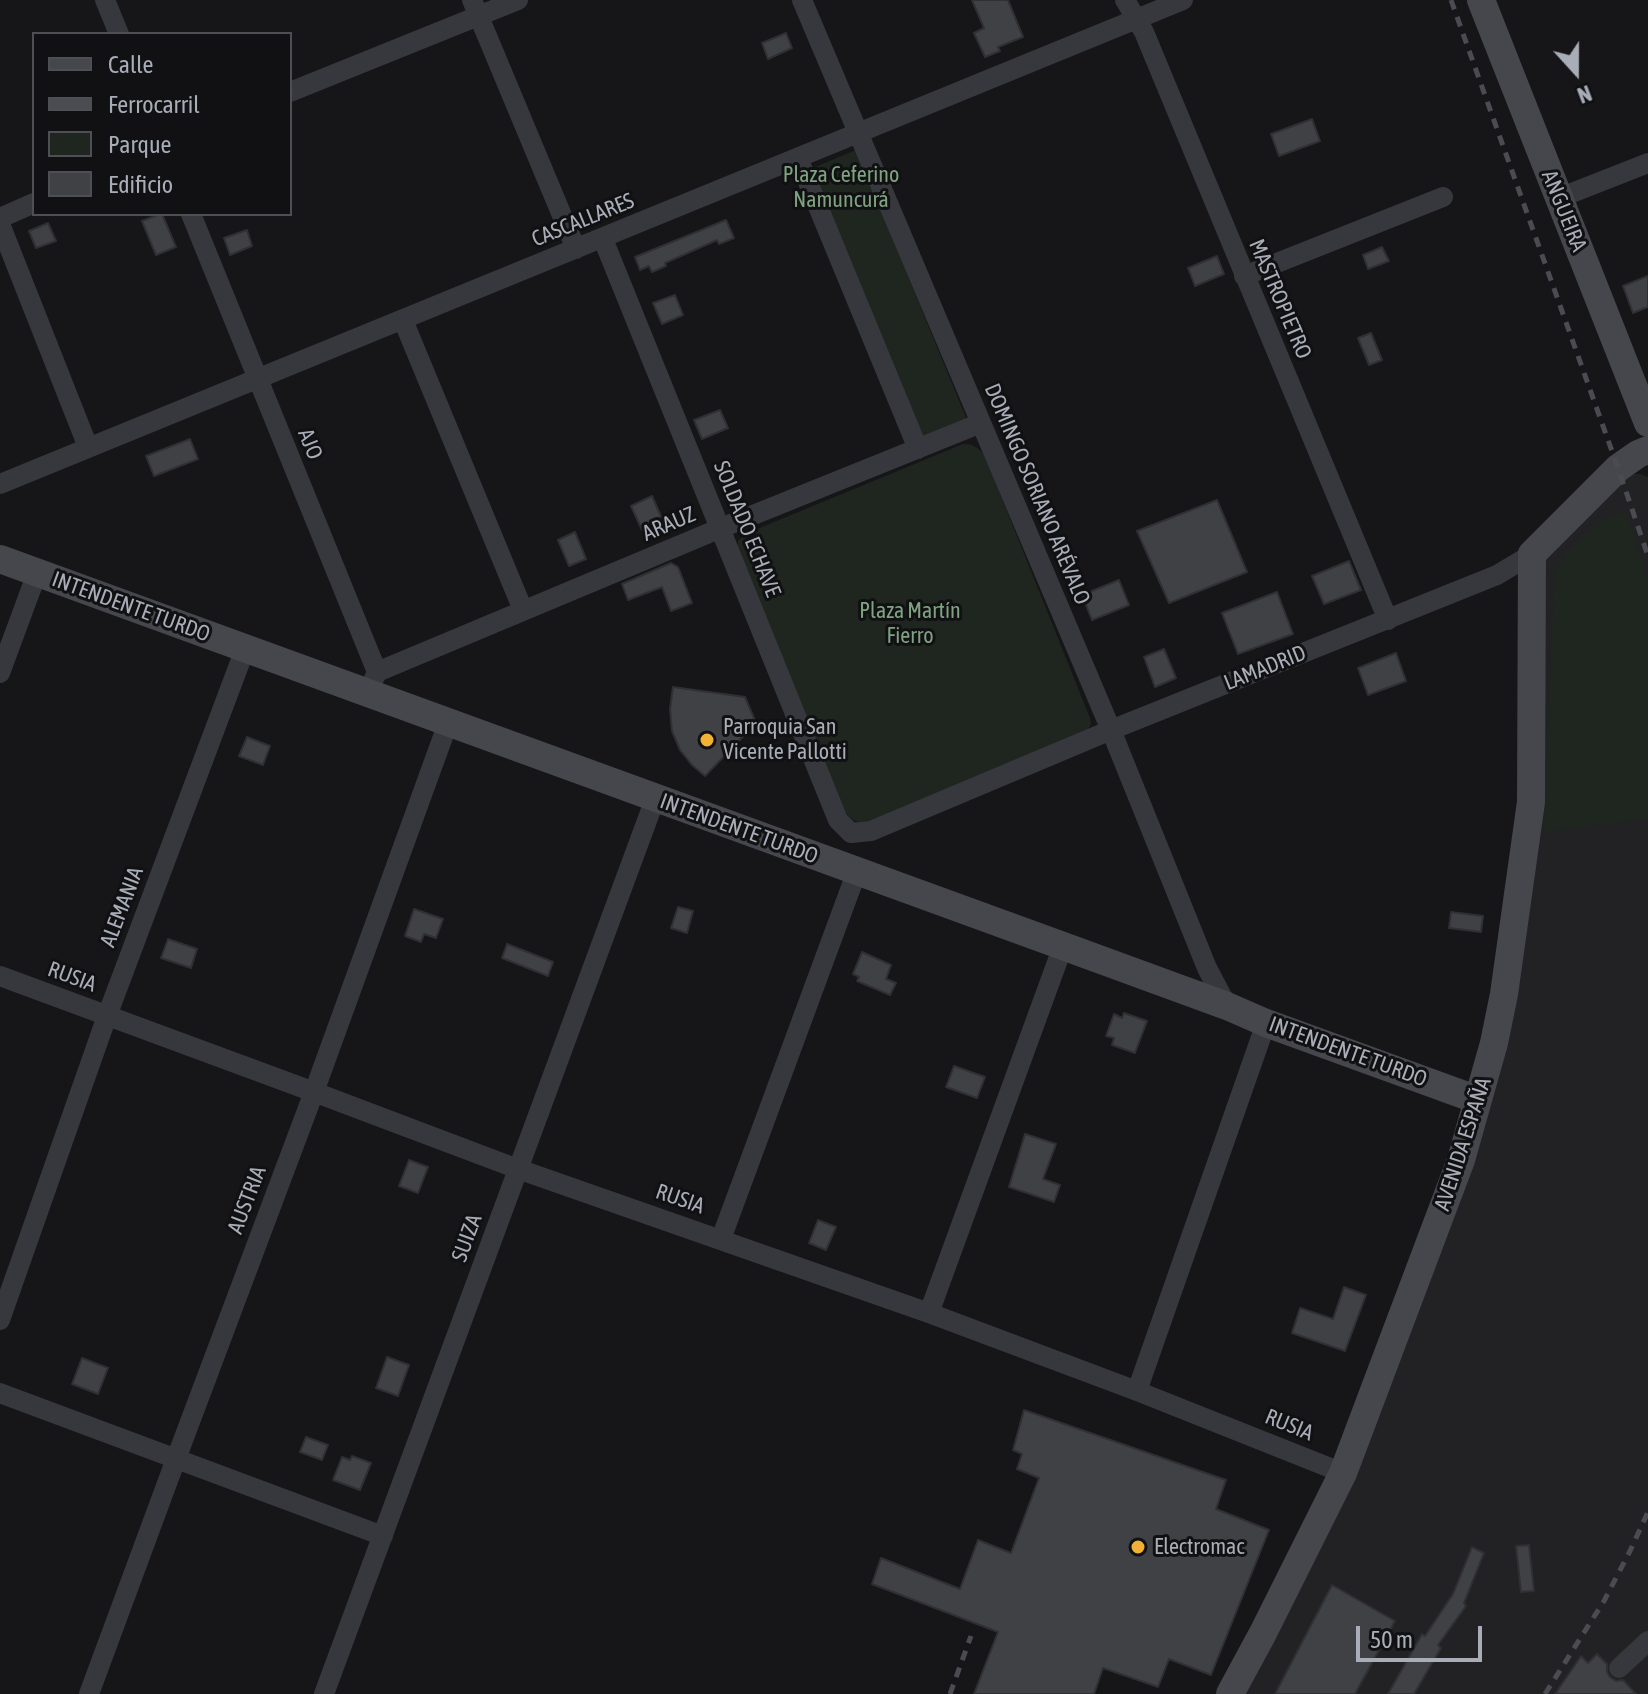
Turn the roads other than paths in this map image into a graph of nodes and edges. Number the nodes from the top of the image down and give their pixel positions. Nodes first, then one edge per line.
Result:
1 (105, 0) edge
2 (518, 0) edge
3 (802, 0) edge
4 (1125, 0) edge
5 (1183, 0) edge
6 (1481, 0) edge
7 (475, 8) edge
8 (1135, 20) junction
9 (118, 32) edge
10 (292, 91) edge
11 (859, 132) junction
12 (798, 158) junction
13 (1648, 163) edge
14 (1443, 197) dead end
15 (1559, 198) junction
16 (32, 204) edge
17 (192, 216) edge
18 (0, 218) edge
19 (0, 224) edge
20 (603, 239) junction
21 (576, 249) junction
22 (1244, 276) junction
23 (403, 320) junction
24 (258, 379) junction
25 (981, 423) junction
26 (1648, 423) edge
27 (88, 447) junction
28 (918, 449) junction
29 (1648, 450) edge
30 (0, 484) edge
31 (721, 528) junction
32 (1532, 554) junction
33 (0, 559) edge
34 (37, 573) junction
35 (523, 610) junction
36 (1388, 620) junction
37 (245, 649) junction
38 (0, 673) edge
39 (373, 682) junction
40 (448, 723) junction
41 (1111, 730) junction
42 (655, 799) junction
43 (851, 833) junction
44 (850, 868) junction
45 (1063, 946) junction
46 (0, 976) edge
47 (1227, 1006) junction
48 (107, 1016) junction
49 (1266, 1023) junction
50 (314, 1092) junction
51 (1478, 1100) junction
52 (518, 1169) junction
53 (721, 1239) junction
54 (929, 1313) junction
55 (0, 1320) edge
56 (1137, 1391) junction
57 (0, 1393) edge
58 (176, 1459) junction
59 (1343, 1473) junction
60 (383, 1536) junction
61 (1648, 1641) edge
62 (1619, 1668) dead end
63 (89, 1694) edge
64 (324, 1694) edge
65 (1230, 1694) edge

1 - 9 street
2 - 7 street
3 - 11 street, DOMINGO SORIANO ARÉVALO
4 - 8 street, MASTROPIETRO
5 - 8 street, CASCALLARES
6 - 15 street, ANGUEIRA
7 - 10 street
7 - 21 street
8 - 11 street, CASCALLARES
8 - 22 street, MASTROPIETRO
11 - 12 street, CASCALLARES
11 - 25 street, DOMINGO SORIANO ARÉVALO
12 - 20 street, CASCALLARES
12 - 28 street
13 - 15 street
14 - 22 street
15 - 26 street, ANGUEIRA
16 - 18 street
17 - 24 street, AJO
19 - 27 street
20 - 21 street, CASCALLARES
20 - 31 street, SOLDADO ECHAVE
21 - 23 street, CASCALLARES
22 - 36 street, MASTROPIETRO
23 - 24 street, CASCALLARES
23 - 35 street
24 - 27 street, CASCALLARES
24 - 39 street, AJO
25 - 28 street, ARAUZ
25 - 41 street, DOMINGO SORIANO ARÉVALO
27 - 30 street, CASCALLARES
28 - 31 street, ARAUZ
29 - 32 street, LAMADRID
31 - 35 street, ARAUZ
31 - 43 street, SOLDADO ECHAVE
32 - 36 street, LAMADRID
32 - 51 street, AVENIDA ESPAÑA
33 - 34 street, INTENDENTE TURDO
34 - 37 street, INTENDENTE TURDO
34 - 38 street
35 - 39 street, ARAUZ
36 - 41 street, LAMADRID
37 - 39 street, INTENDENTE TURDO
37 - 48 street, ALEMANIA
39 - 40 street, INTENDENTE TURDO
40 - 42 street, INTENDENTE TURDO
40 - 50 street, AUSTRIA
41 - 43 street, LAMADRID
41 - 47 street, DOMINGO SORIANO ARÉVALO
42 - 44 street, INTENDENTE TURDO
42 - 52 street, SUIZA
43 - 44 street
44 - 45 street, INTENDENTE TURDO
44 - 53 street
45 - 47 street, INTENDENTE TURDO
45 - 54 street
46 - 48 street, RUSIA
47 - 49 street, INTENDENTE TURDO
48 - 50 street, RUSIA
48 - 55 street, ALEMANIA
49 - 51 street, INTENDENTE TURDO
49 - 56 street
50 - 52 street, RUSIA
50 - 58 street, AUSTRIA
51 - 59 street, AVENIDA ESPAÑA
52 - 53 street, RUSIA
52 - 60 street, SUIZA
53 - 54 street, RUSIA
54 - 56 street, RUSIA
56 - 59 street, RUSIA
57 - 58 street
58 - 60 street
58 - 63 street, AUSTRIA
59 - 65 street, AVENIDA ESPAÑA
60 - 64 street, SUIZA
61 - 62 street

